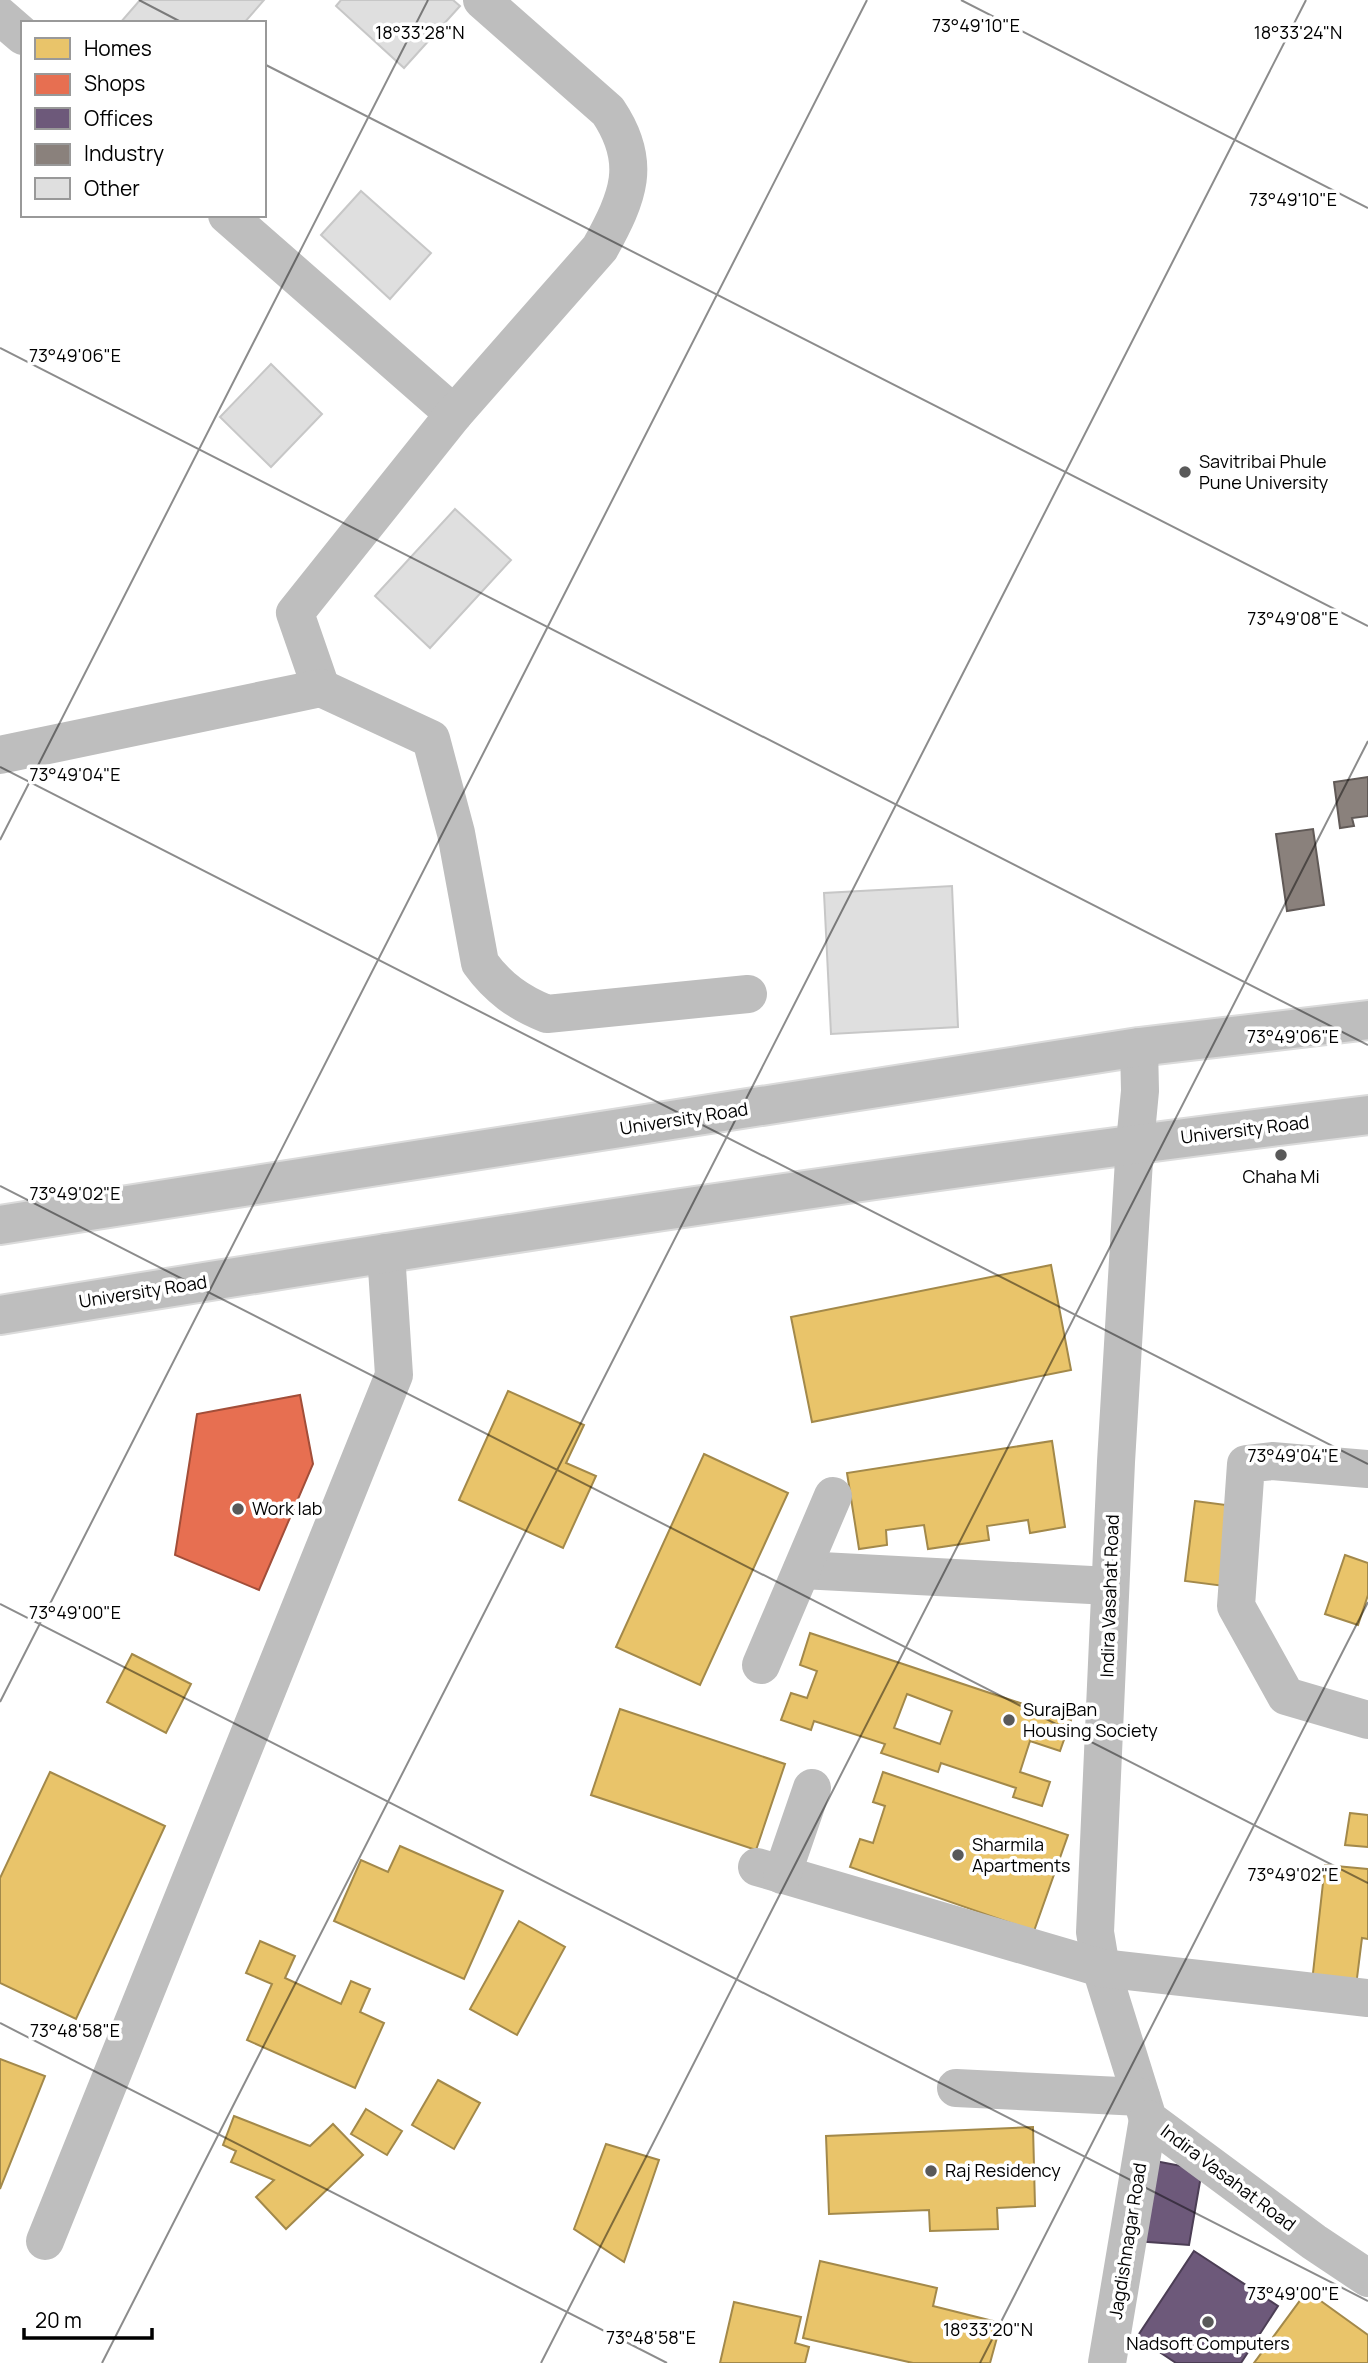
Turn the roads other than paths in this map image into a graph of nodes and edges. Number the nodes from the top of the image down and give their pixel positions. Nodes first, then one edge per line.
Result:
1 (10, 0) edge
2 (482, 0) edge
3 (0, 13) edge
4 (21, 34) edge
5 (229, 217) edge
6 (453, 414) junction
7 (321, 688) junction
8 (0, 755) edge
9 (748, 994) dead end
10 (1368, 1020) edge
11 (1139, 1047) junction
12 (1368, 1115) edge
13 (1135, 1143) junction
14 (0, 1225) edge
15 (386, 1253) junction
16 (0, 1315) edge
17 (1368, 1469) edge
18 (833, 1496) dead end
19 (802, 1570) junction
20 (1110, 1586) junction
21 (761, 1665) dead end
22 (1368, 1720) edge
23 (812, 1788) dead end
24 (1101, 1968) junction
25 (1368, 1998) edge
26 (956, 2088) dead end
27 (1145, 2108) junction
28 (45, 2241) dead end
29 (1368, 2278) edge
30 (1107, 2363) edge

1 - 3 street
2 - 6 street
3 - 4 street
5 - 6 street
6 - 7 street
7 - 8 street
7 - 9 street
10 - 11 street, University Road
11 - 13 street, Indira Vasahat Road
11 - 14 street, University Road
12 - 13 street, University Road
13 - 15 street, University Road
13 - 20 street, Indira Vasahat Road
15 - 16 street, University Road
15 - 28 street
17 - 22 street
18 - 19 street
19 - 20 street
19 - 21 street
20 - 24 street, Indira Vasahat Road
23 - 24 street
24 - 25 street
24 - 27 street, Indira Vasahat Road
26 - 27 street
27 - 29 street, Indira Vasahat Road
27 - 30 street, Jagdishnagar Road

